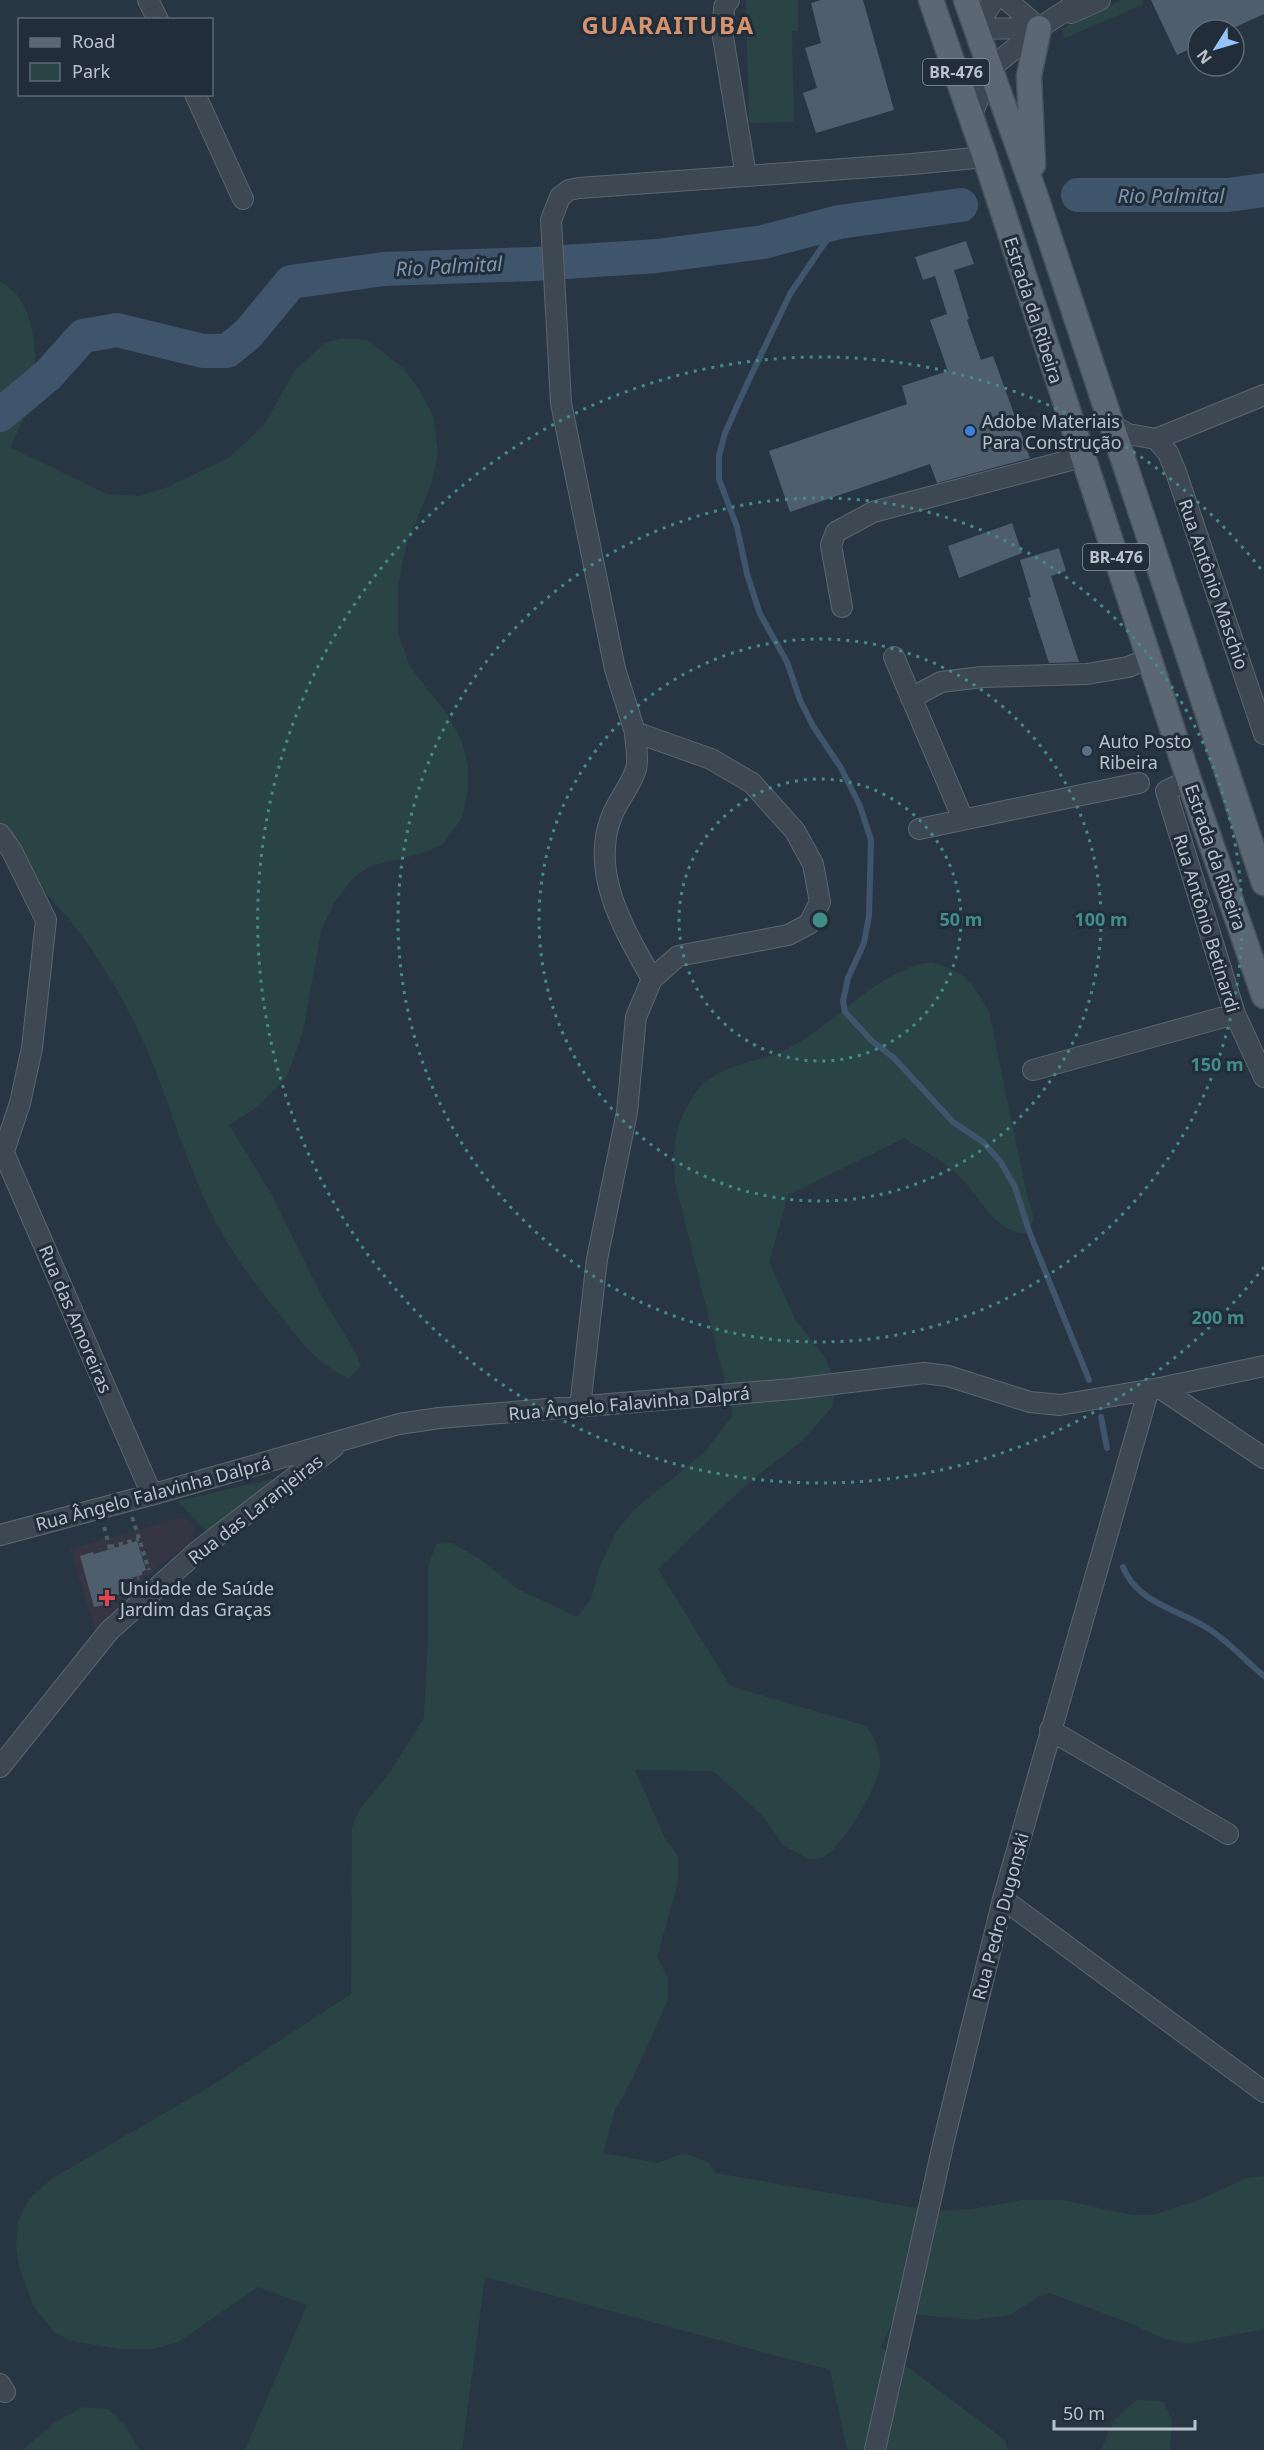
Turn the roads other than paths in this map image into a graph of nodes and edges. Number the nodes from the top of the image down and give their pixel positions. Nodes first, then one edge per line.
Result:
1 (148, 0) edge
2 (729, 0) edge
3 (931, 0) edge
4 (966, 0) edge
5 (994, 0) edge
6 (1007, 0) edge
7 (1053, 0) edge
8 (1082, 0) edge
9 (1100, 0) edge
10 (157, 18) edge
11 (940, 28) junction
12 (1039, 28) junction
13 (975, 29) junction
14 (990, 69) junction
15 (196, 96) edge
16 (971, 117) junction
17 (985, 157) junction
18 (746, 176) junction
19 (243, 199) dead end
20 (1037, 200) junction
21 (1264, 395) edge
22 (1112, 425) junction
23 (1156, 439) junction
24 (1082, 457) junction
25 (842, 607) dead end
26 (894, 657) dead end
27 (1150, 658) junction
28 (911, 698) junction
29 (635, 732) junction
30 (1264, 734) edge
31 (1189, 780) junction
32 (1139, 783) dead end
33 (963, 819) junction
34 (918, 829) dead end
35 (0, 834) edge
36 (1264, 883) edge
37 (652, 979) junction
38 (1264, 996) edge
39 (1235, 1014) junction
40 (1033, 1070) dead end
41 (1264, 1077) edge
42 (2, 1147) edge
43 (1264, 1366) edge
44 (1154, 1388) junction
45 (580, 1407) junction
46 (344, 1440) junction
47 (1264, 1458) edge
48 (152, 1495) junction
49 (0, 1535) edge
50 (1050, 1730) junction
51 (1, 1766) edge
52 (1228, 1834) dead end
53 (1003, 1899) junction
54 (1264, 2092) edge
55 (875, 2450) edge

1 - 10 street
2 - 18 street
3 - 11 main road, Estrada da Ribeira / BR-476
4 - 13 main road, Estrada da Ribeira / BR-476
5 - 13 street
6 - 12 street
7 - 12 street
8 - 12 street
9 - 12 street
11 - 13 main road
11 - 16 main road, Estrada da Ribeira / BR-476
12 - 13 street
12 - 14 street
12 - 20 main road
13 - 14 main road, Estrada da Ribeira / BR-476
14 - 16 street
14 - 20 main road, Estrada da Ribeira / BR-476
15 - 19 street
16 - 17 main road, Estrada da Ribeira / BR-476
17 - 18 street
17 - 24 main road, Estrada da Ribeira / BR-476
18 - 29 street
20 - 22 main road, Estrada da Ribeira / BR-476
21 - 23 street
22 - 23 street
22 - 36 main road, Estrada da Ribeira / BR-476
23 - 30 street, Rua Antônio Maschio
24 - 25 street
24 - 27 main road, Estrada da Ribeira / BR-476
26 - 28 street
27 - 28 street
27 - 31 main road, Estrada da Ribeira / BR-476
28 - 33 street
29 - 37 street
29 - 37 street
31 - 38 main road, Estrada da Ribeira / BR-476
31 - 39 street, Rua Antônio Betinardi
32 - 33 street
33 - 34 street
35 - 42 street
37 - 45 street
39 - 40 street
39 - 41 street, Rua Antônio Betinardi
42 - 48 street, Rua das Amoreiras
43 - 44 street, Rua Ângelo Falavinha Dalprá
44 - 45 street, Rua Ângelo Falavinha Dalprá
44 - 47 street
44 - 50 street, Rua Pedro Dugonski
45 - 46 street, Rua Ângelo Falavinha Dalprá
46 - 48 street, Rua Ângelo Falavinha Dalprá
46 - 51 street, Rua das Laranjeiras
48 - 49 street, Rua Ângelo Falavinha Dalprá
50 - 52 street
50 - 53 street, Rua Pedro Dugonski
53 - 54 street
53 - 55 street, Rua Pedro Dugonski

